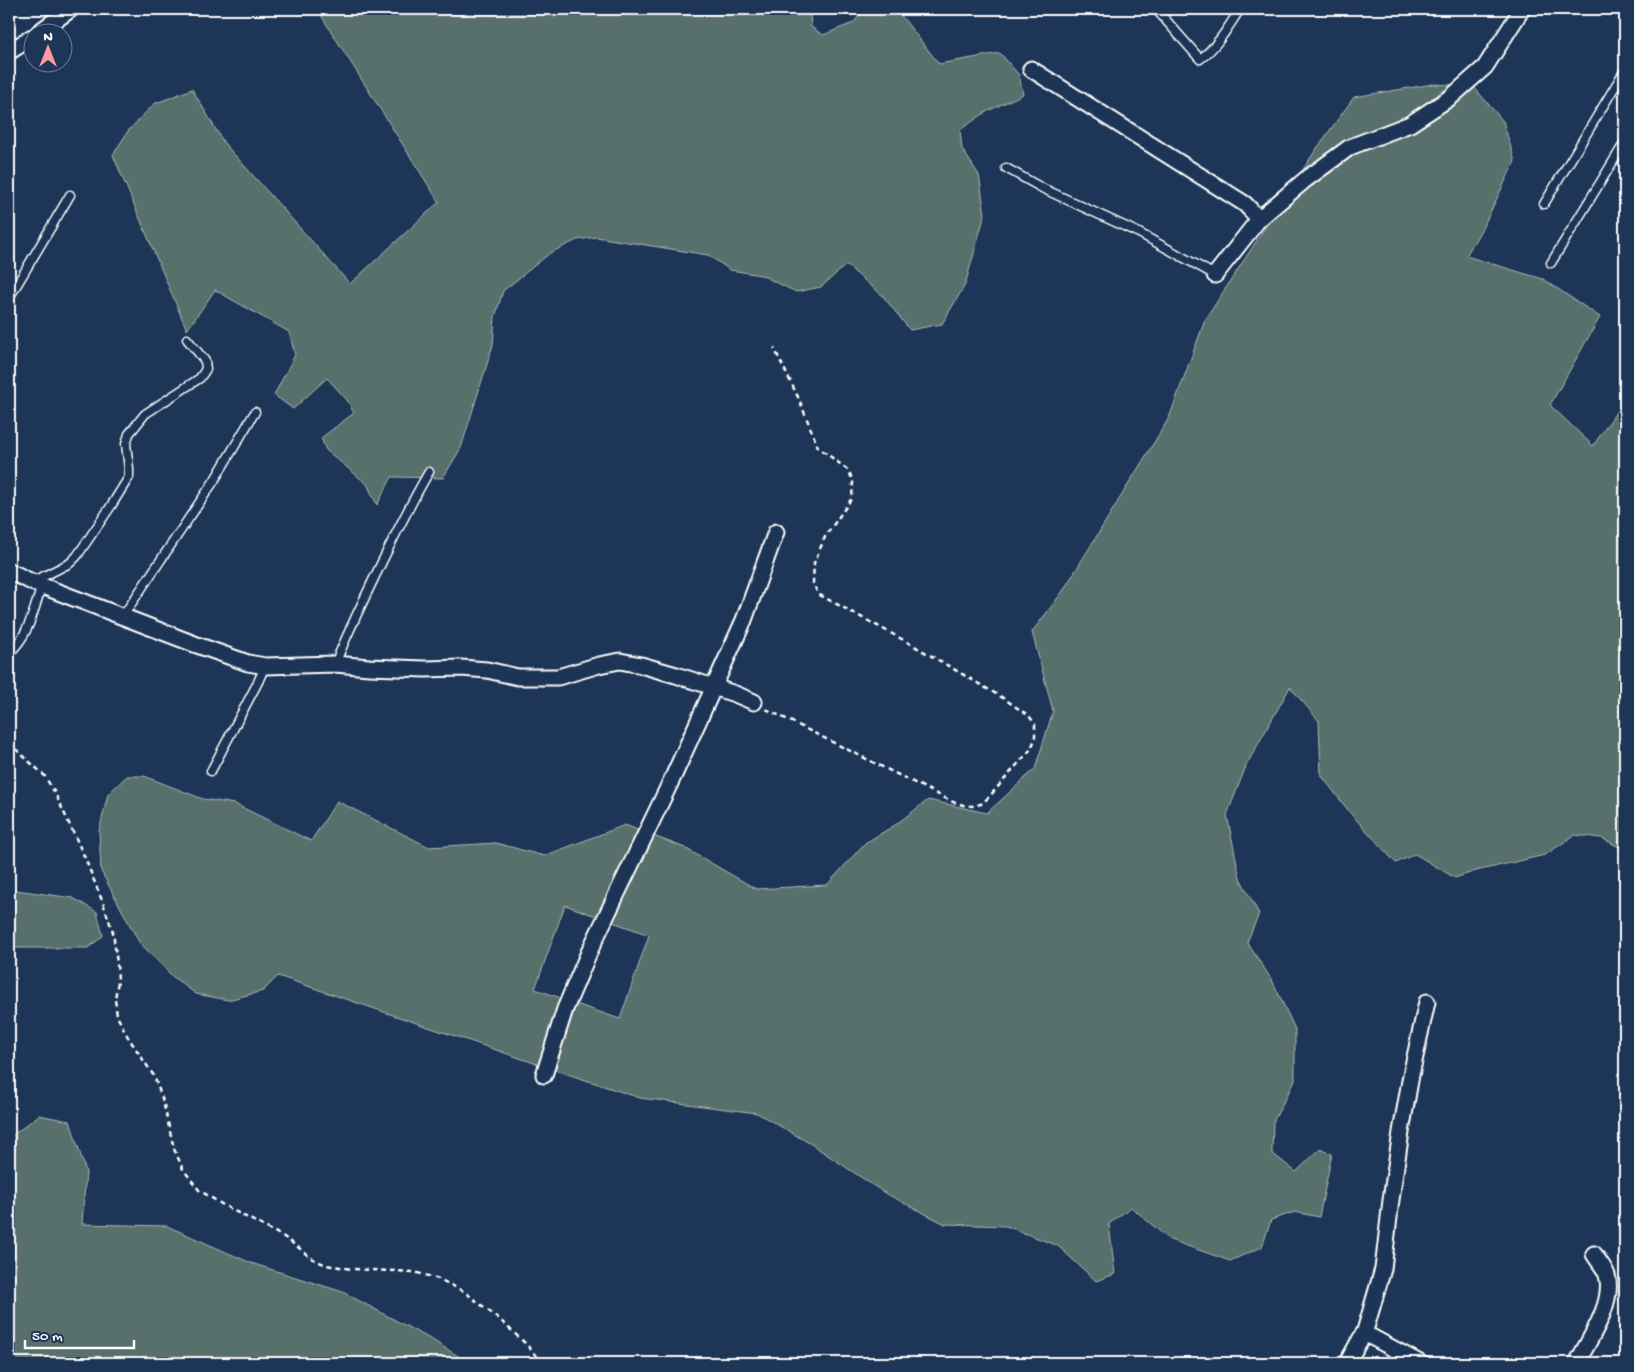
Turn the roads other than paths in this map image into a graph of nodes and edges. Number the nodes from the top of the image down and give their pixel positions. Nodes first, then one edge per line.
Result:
1 (71, 9) edge
2 (1156, 9) edge
3 (1240, 9) edge
4 (1522, 9) edge
5 (53, 22) edge
6 (22, 44) edge
7 (9, 52) edge
8 (1030, 69) dead end
9 (1625, 70) edge
10 (1625, 142) edge
11 (1006, 168) dead end
12 (70, 196) dead end
13 (1544, 204) dead end
14 (1259, 219) junction
15 (1551, 263) dead end
16 (1215, 275) joint
17 (9, 298) edge
18 (187, 339) dead end
19 (255, 412) dead end
20 (429, 472) dead end
21 (776, 532) dead end
22 (9, 571) edge
23 (37, 584) junction
24 (123, 616) junction
25 (9, 653) edge
26 (335, 664) junction
27 (265, 666) junction
28 (714, 687) junction
29 (754, 702) road end
30 (211, 771) dead end
31 (1427, 1002) dead end
32 (544, 1075) dead end
33 (1594, 1254) dead end
34 (1364, 1333) junction
35 (1347, 1363) edge
36 (1420, 1363) edge
37 (1577, 1363) edge

1 - 5 street
2 - 3 lane
4 - 14 street
6 - 7 street
8 - 14 street
9 - 13 lane
10 - 15 lane
11 - 16 lane
12 - 17 lane
14 - 16 street
18 - 23 lane
19 - 24 lane
20 - 26 lane
21 - 28 street
22 - 23 street
23 - 24 street
23 - 25 lane
24 - 27 street
26 - 27 street
26 - 28 street
27 - 30 lane
28 - 29 street
28 - 32 street
31 - 34 street
33 - 37 street
34 - 35 street
34 - 36 street

